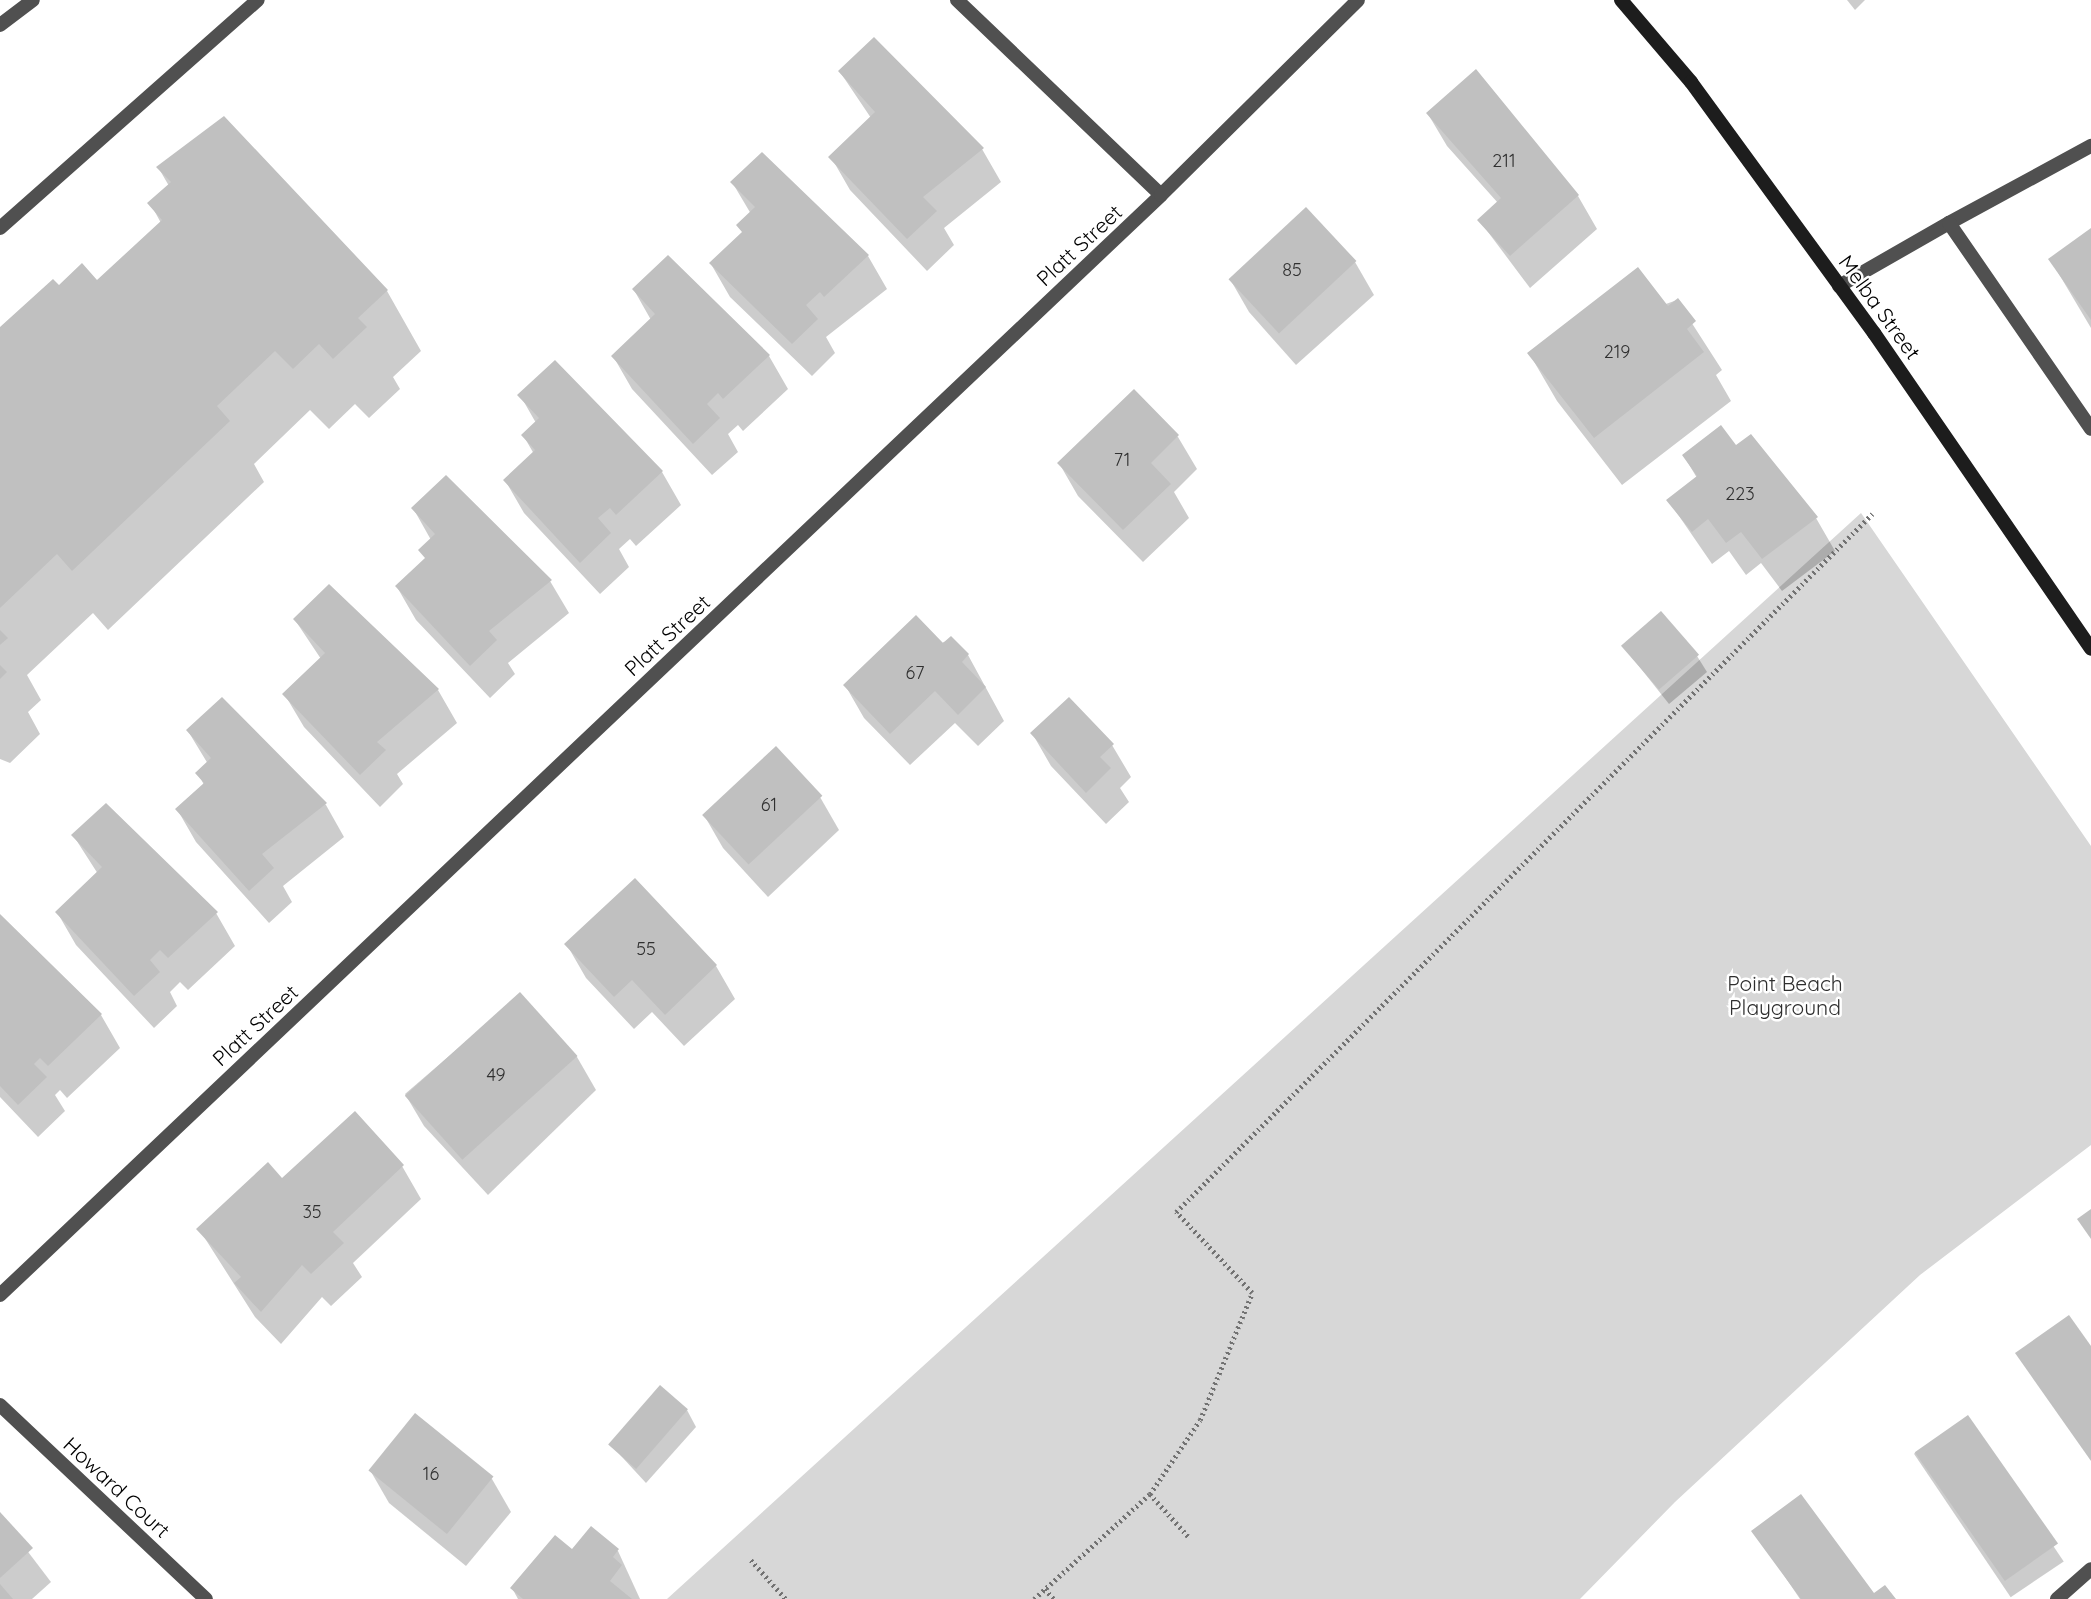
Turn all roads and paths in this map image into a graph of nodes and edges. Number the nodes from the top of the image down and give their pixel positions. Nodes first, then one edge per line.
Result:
1 (33, 0) edge
2 (258, 0) edge
3 (957, 0) edge
4 (1358, 0) edge
5 (1621, 0) edge
6 (0, 24) edge
7 (2091, 146) edge
8 (1161, 195) junction
9 (1949, 223) junction
10 (0, 228) edge
11 (1839, 286) junction
12 (2091, 429) edge
13 (1872, 514) dead end
14 (2091, 649) edge
15 (0, 1295) edge
16 (0, 1405) edge
17 (1150, 1494) junction
18 (1188, 1536) dead end
19 (751, 1560) dead end
20 (2091, 1569) edge
21 (1045, 1589) junction
22 (206, 1599) edge
23 (786, 1599) edge
24 (1034, 1599) edge
25 (1054, 1599) edge
26 (2057, 1599) edge

1 - 6 street
2 - 10 street
3 - 8 street
4 - 8 street, Platt Street
5 - 11 main road, Melba Street
7 - 9 street
8 - 15 street, Platt Street
9 - 11 street
9 - 12 street
11 - 14 main road, Melba Street
13 - 17 path
16 - 22 street, Howard Court
17 - 18 path
17 - 21 path
19 - 23 path
20 - 26 street
21 - 24 path
21 - 25 path

